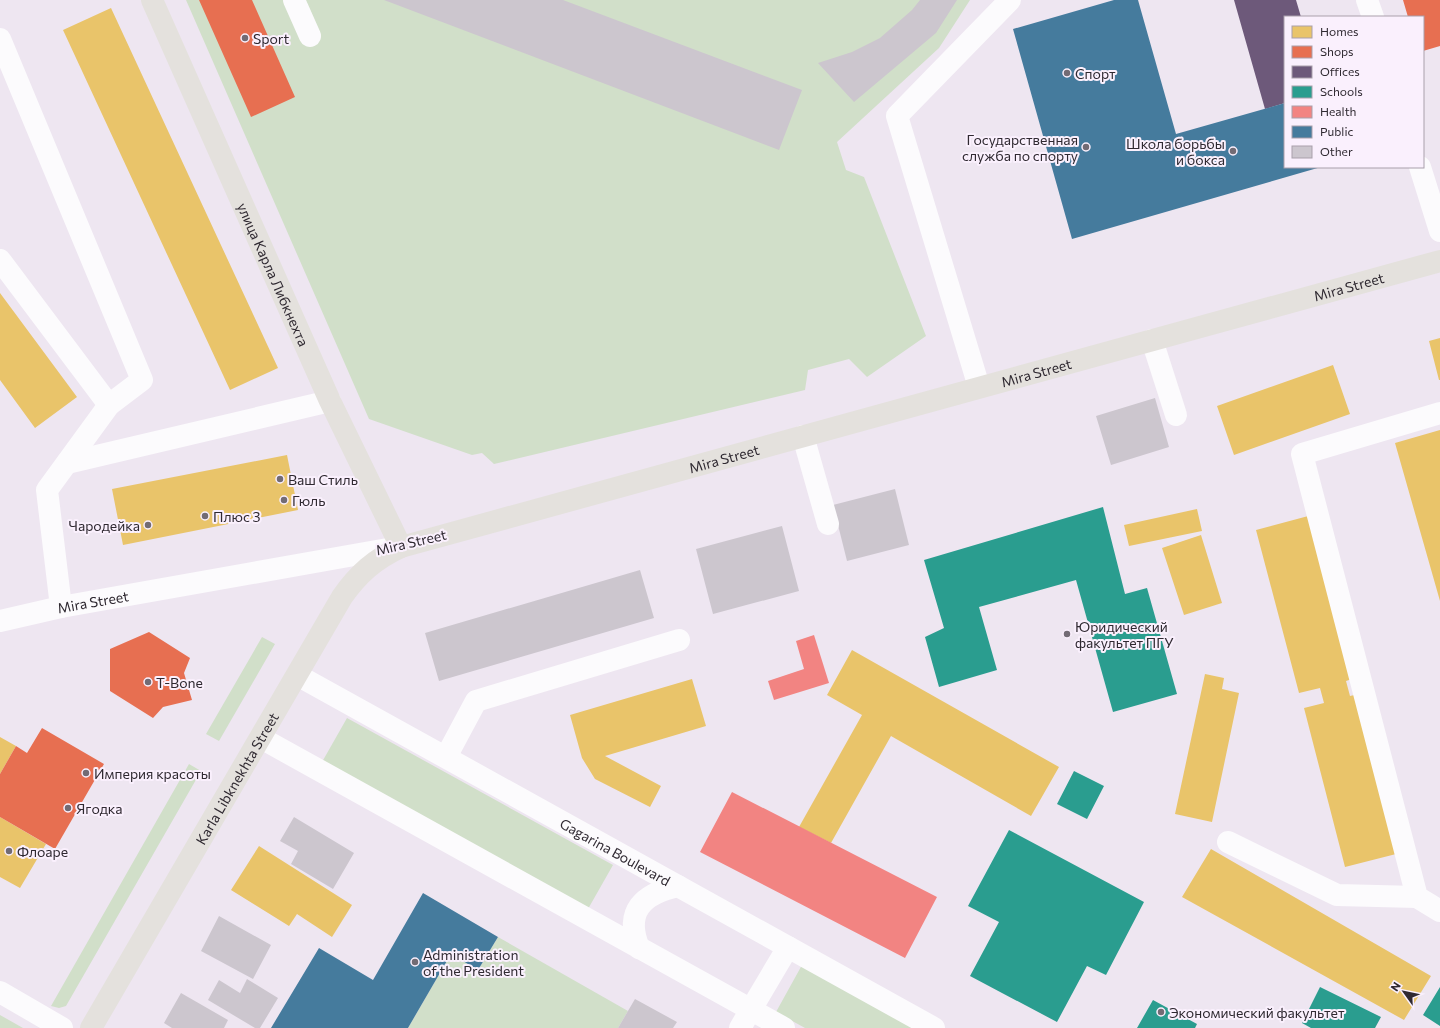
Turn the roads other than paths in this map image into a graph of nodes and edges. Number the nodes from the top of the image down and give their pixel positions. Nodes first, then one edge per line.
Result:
1 (152, 0) edge
2 (294, 0) edge
3 (1010, 0) edge
4 (1367, 0) edge
5 (1373, 16) edge
6 (310, 36) dead end
7 (0, 39) edge
8 (1420, 168) edge
9 (1440, 231) edge
10 (0, 260) edge
11 (1440, 261) edge
12 (1152, 340) junction
13 (979, 388) junction
14 (330, 401) junction
15 (109, 405) junction
16 (1440, 412) edge
17 (1176, 415) dead end
18 (803, 436) junction
19 (67, 463) junction
20 (828, 524) dead end
21 (401, 547) junction
22 (61, 607) junction
23 (0, 621) edge
24 (679, 640) dead end
25 (297, 675) junction
26 (261, 738) junction
27 (446, 757) junction
28 (1228, 842) dead end
29 (678, 886) junction
30 (1417, 897) junction
31 (1440, 911) edge
32 (788, 947) junction
33 (639, 948) junction
34 (0, 992) edge
35 (746, 1019) edge
36 (62, 1028) edge
37 (90, 1028) edge
38 (784, 1028) edge
39 (934, 1028) edge

1 - 14 main road, улица Карла Либкнехта
2 - 6 street
3 - 13 street
4 - 5 street
7 - 15 street
8 - 9 street
10 - 15 street
11 - 12 main road, Mira Street
12 - 13 main road, Mira Street
12 - 17 street
13 - 18 main road, Mira Street
14 - 19 street
14 - 21 main road, улица Карла Либкнехта
15 - 19 street
16 - 30 street
18 - 20 street
18 - 21 main road, Mira Street
19 - 22 street
21 - 22 street, Mira Street
21 - 25 main road, Karla Libknekhta Street
22 - 23 street, Mira Street
24 - 27 street
25 - 26 main road, Karla Libknekhta Street
25 - 27 street, Gagarina Boulevard
26 - 33 street
26 - 37 main road, Karla Libknekhta Street
27 - 29 street, Gagarina Boulevard
28 - 30 street
29 - 32 street, Gagarina Boulevard
29 - 33 street
30 - 31 street
32 - 35 street
32 - 39 street, Gagarina Boulevard
33 - 35 street
34 - 36 street
35 - 38 street

